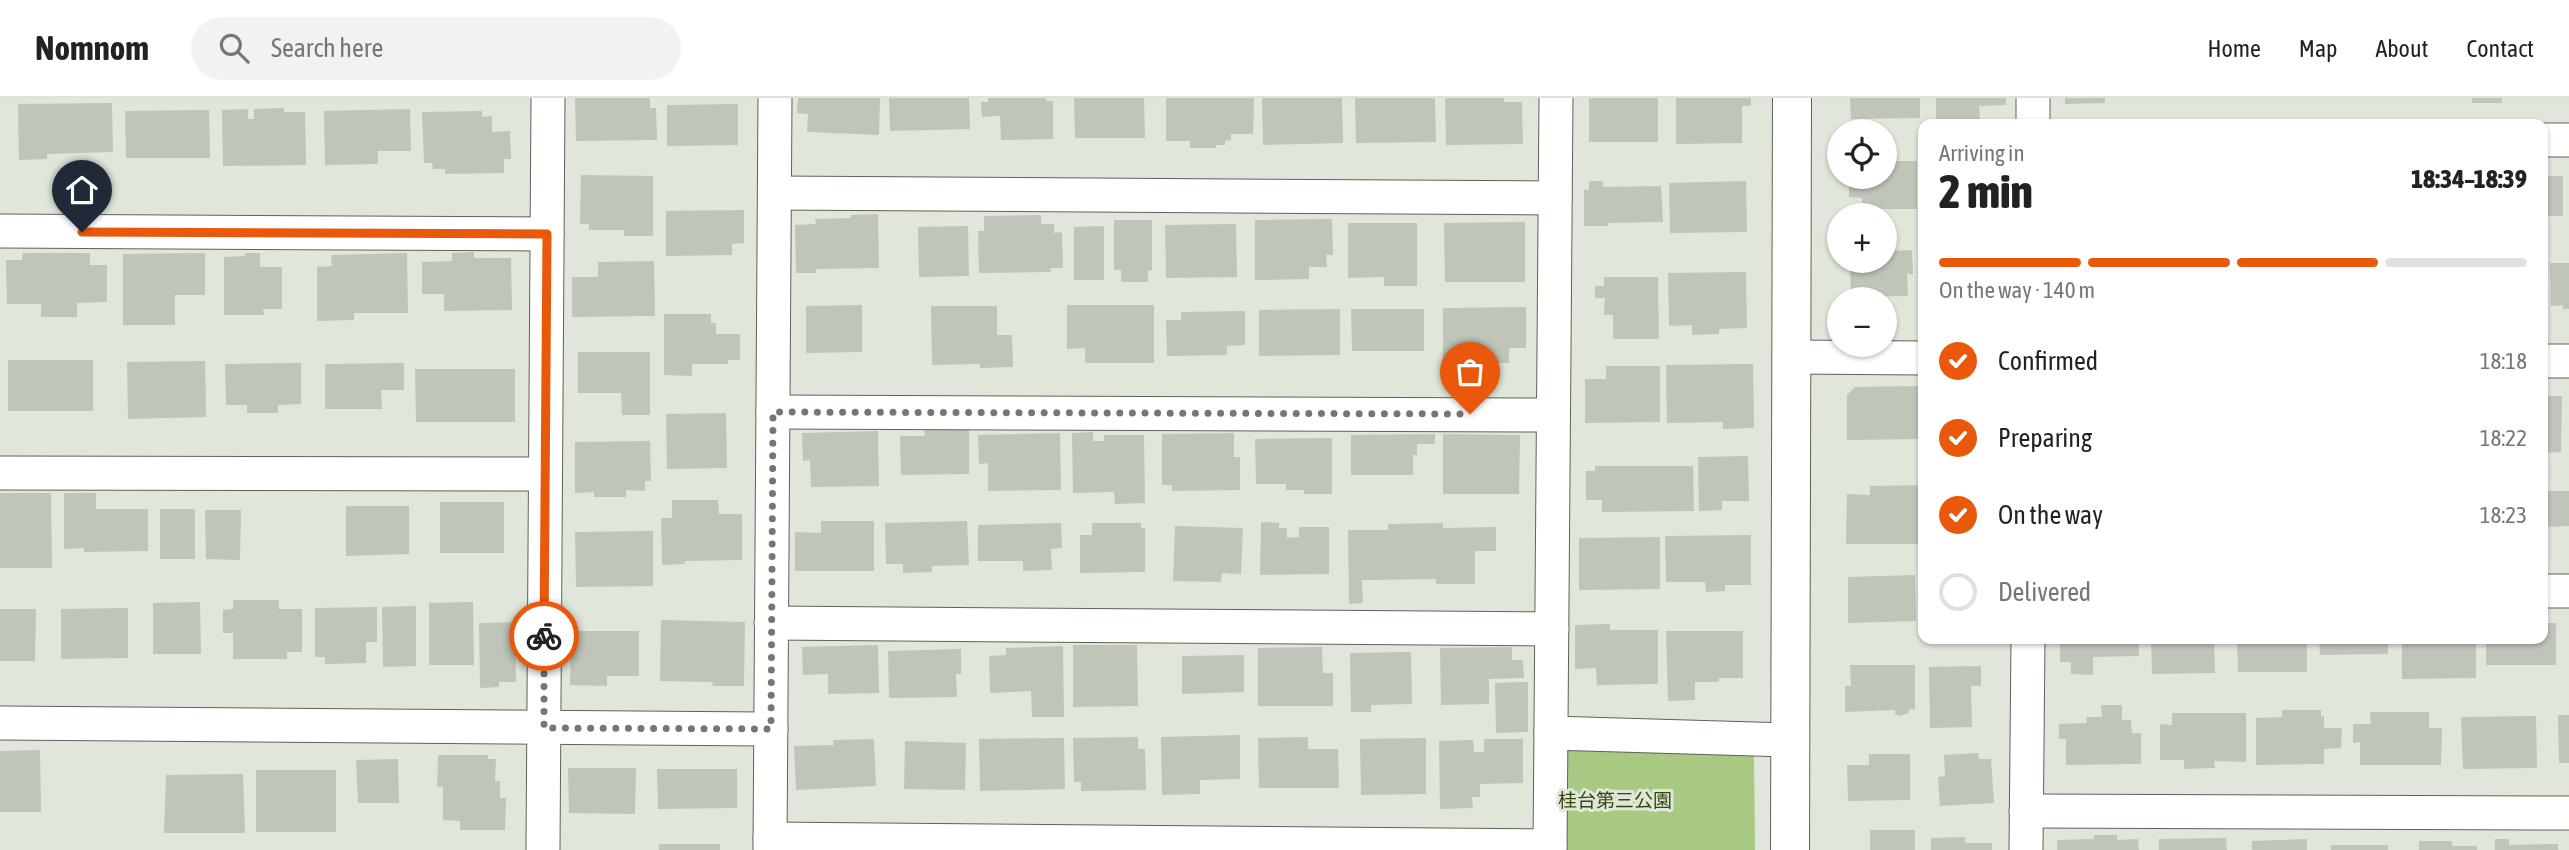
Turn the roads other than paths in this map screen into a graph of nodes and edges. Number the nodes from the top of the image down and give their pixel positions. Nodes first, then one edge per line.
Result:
1 (548, 98) edge
2 (775, 98) edge
3 (1556, 98) edge
4 (1791, 98) edge
5 (2033, 98) edge
6 (2033, 119) edge
7 (2548, 140) edge
8 (2569, 140) edge
9 (775, 193) junction
10 (1555, 198) junction
11 (0, 231) edge
12 (547, 234) junction
13 (1792, 357) junction
14 (1918, 358) edge
15 (2548, 361) edge
16 (2569, 361) edge
17 (773, 412) junction
18 (1553, 415) junction
19 (0, 473) edge
20 (545, 474) junction
21 (2548, 591) edge
22 (2569, 591) edge
23 (771, 623) junction
24 (1552, 629) junction
25 (2028, 644) edge
26 (0, 723) edge
27 (544, 728) junction
28 (771, 729) junction
29 (1551, 733) junction
30 (1790, 740) junction
31 (2026, 811) junction
32 (2569, 813) edge
33 (770, 844) edge
34 (1550, 848) edge
35 (543, 850) edge
36 (1790, 850) edge
37 (2026, 850) edge

1 - 12 street
2 - 9 street
3 - 10 street
4 - 13 street
5 - 6 street
7 - 8 street
9 - 10 street
9 - 17 street
10 - 18 street
11 - 12 street
12 - 20 street
13 - 14 street
13 - 30 street
15 - 16 street
17 - 18 street
17 - 23 street
18 - 24 street
19 - 20 street
20 - 27 street
21 - 22 street
23 - 24 street
23 - 28 street
24 - 29 street
25 - 31 street
26 - 27 street
27 - 28 street
27 - 35 street
28 - 33 street
29 - 30 street
29 - 34 street
30 - 36 street
31 - 32 street
31 - 37 street
33 - 34 street

